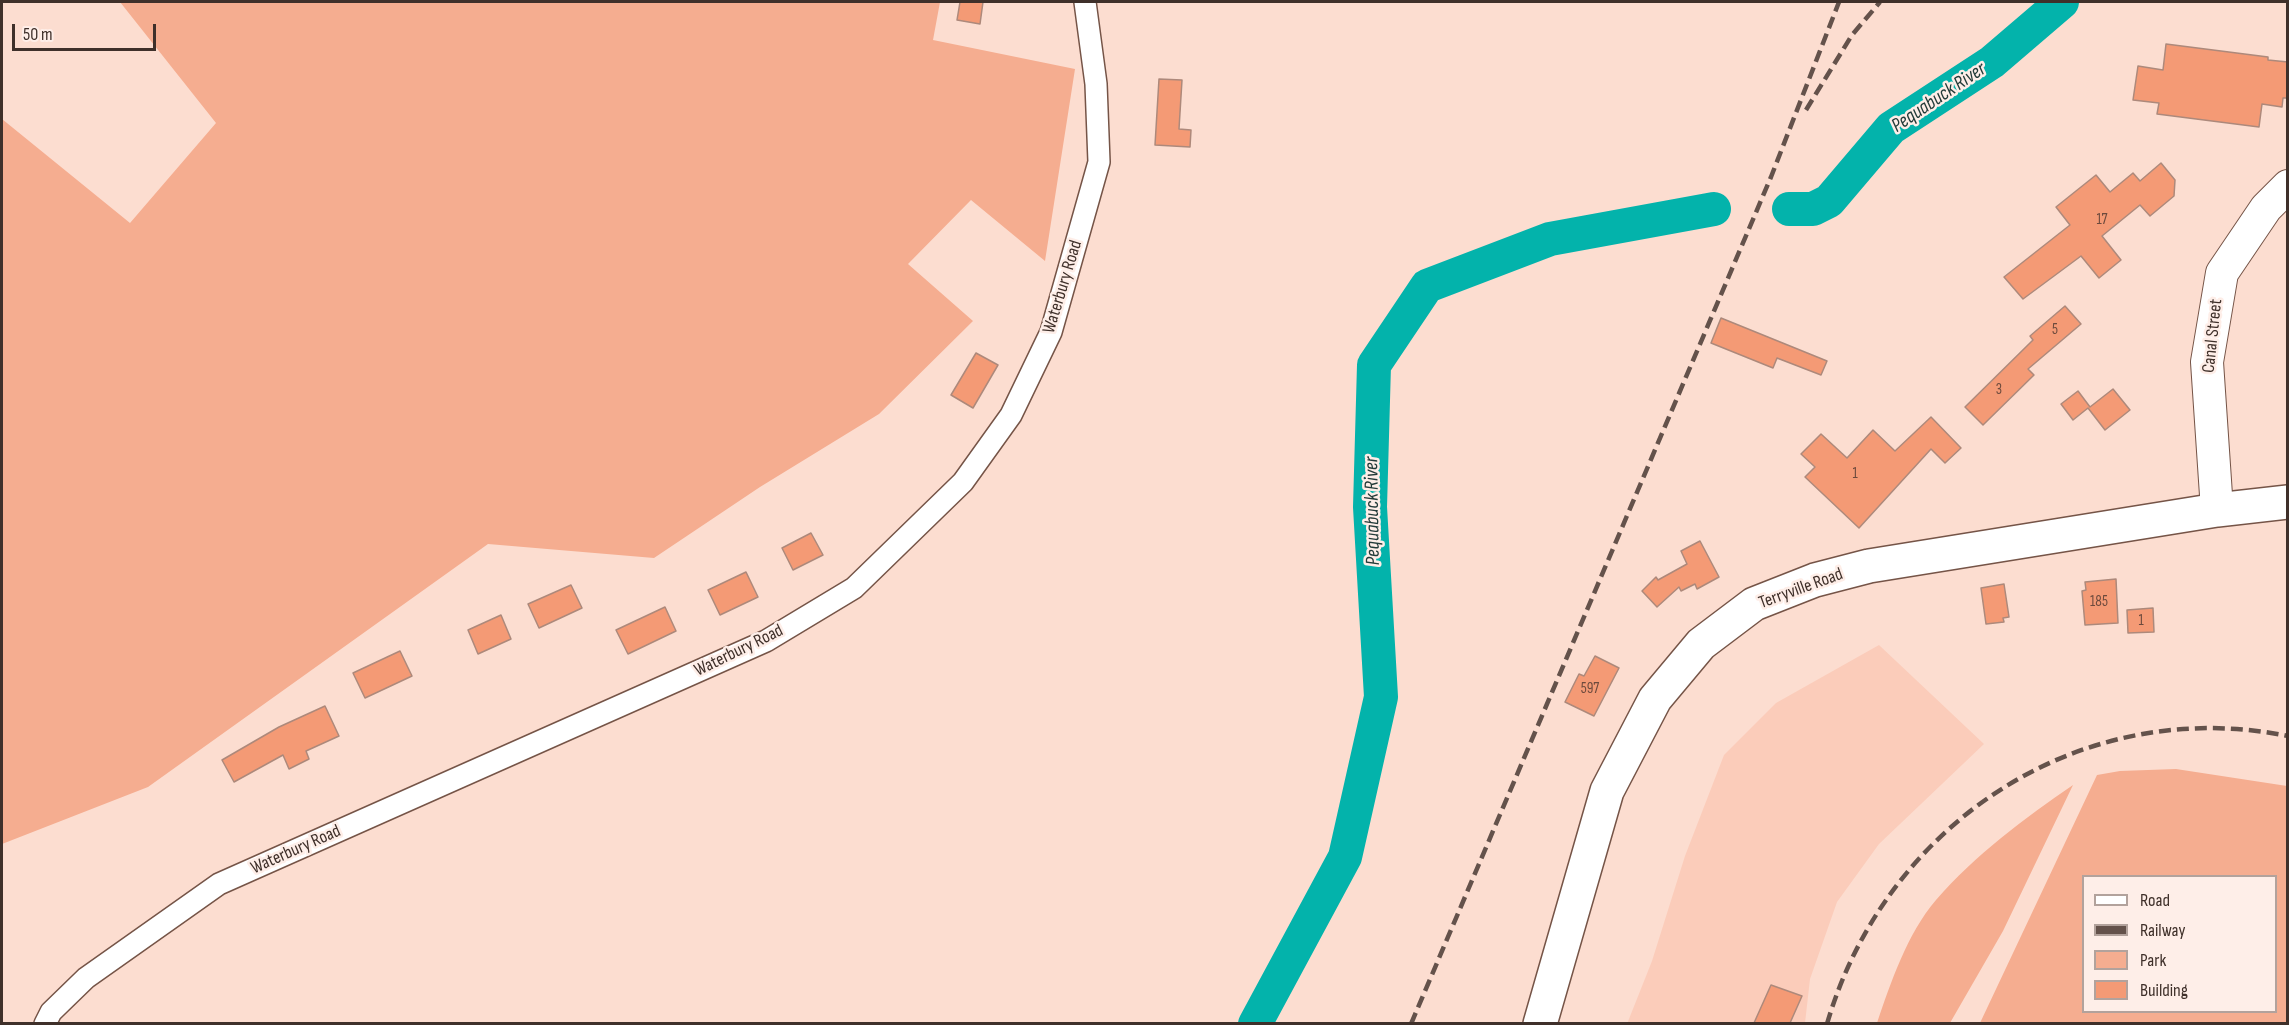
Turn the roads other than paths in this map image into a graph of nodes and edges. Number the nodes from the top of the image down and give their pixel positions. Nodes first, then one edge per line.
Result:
1 (1085, 2) edge
2 (2288, 186) edge
3 (2288, 502) edge
4 (2217, 510) junction
5 (45, 1023) edge
6 (1540, 1023) edge

1 - 5 street, Waterbury Road
2 - 4 main road, Canal Street
3 - 4 highway, Terryville Road
4 - 6 highway, Terryville Road

